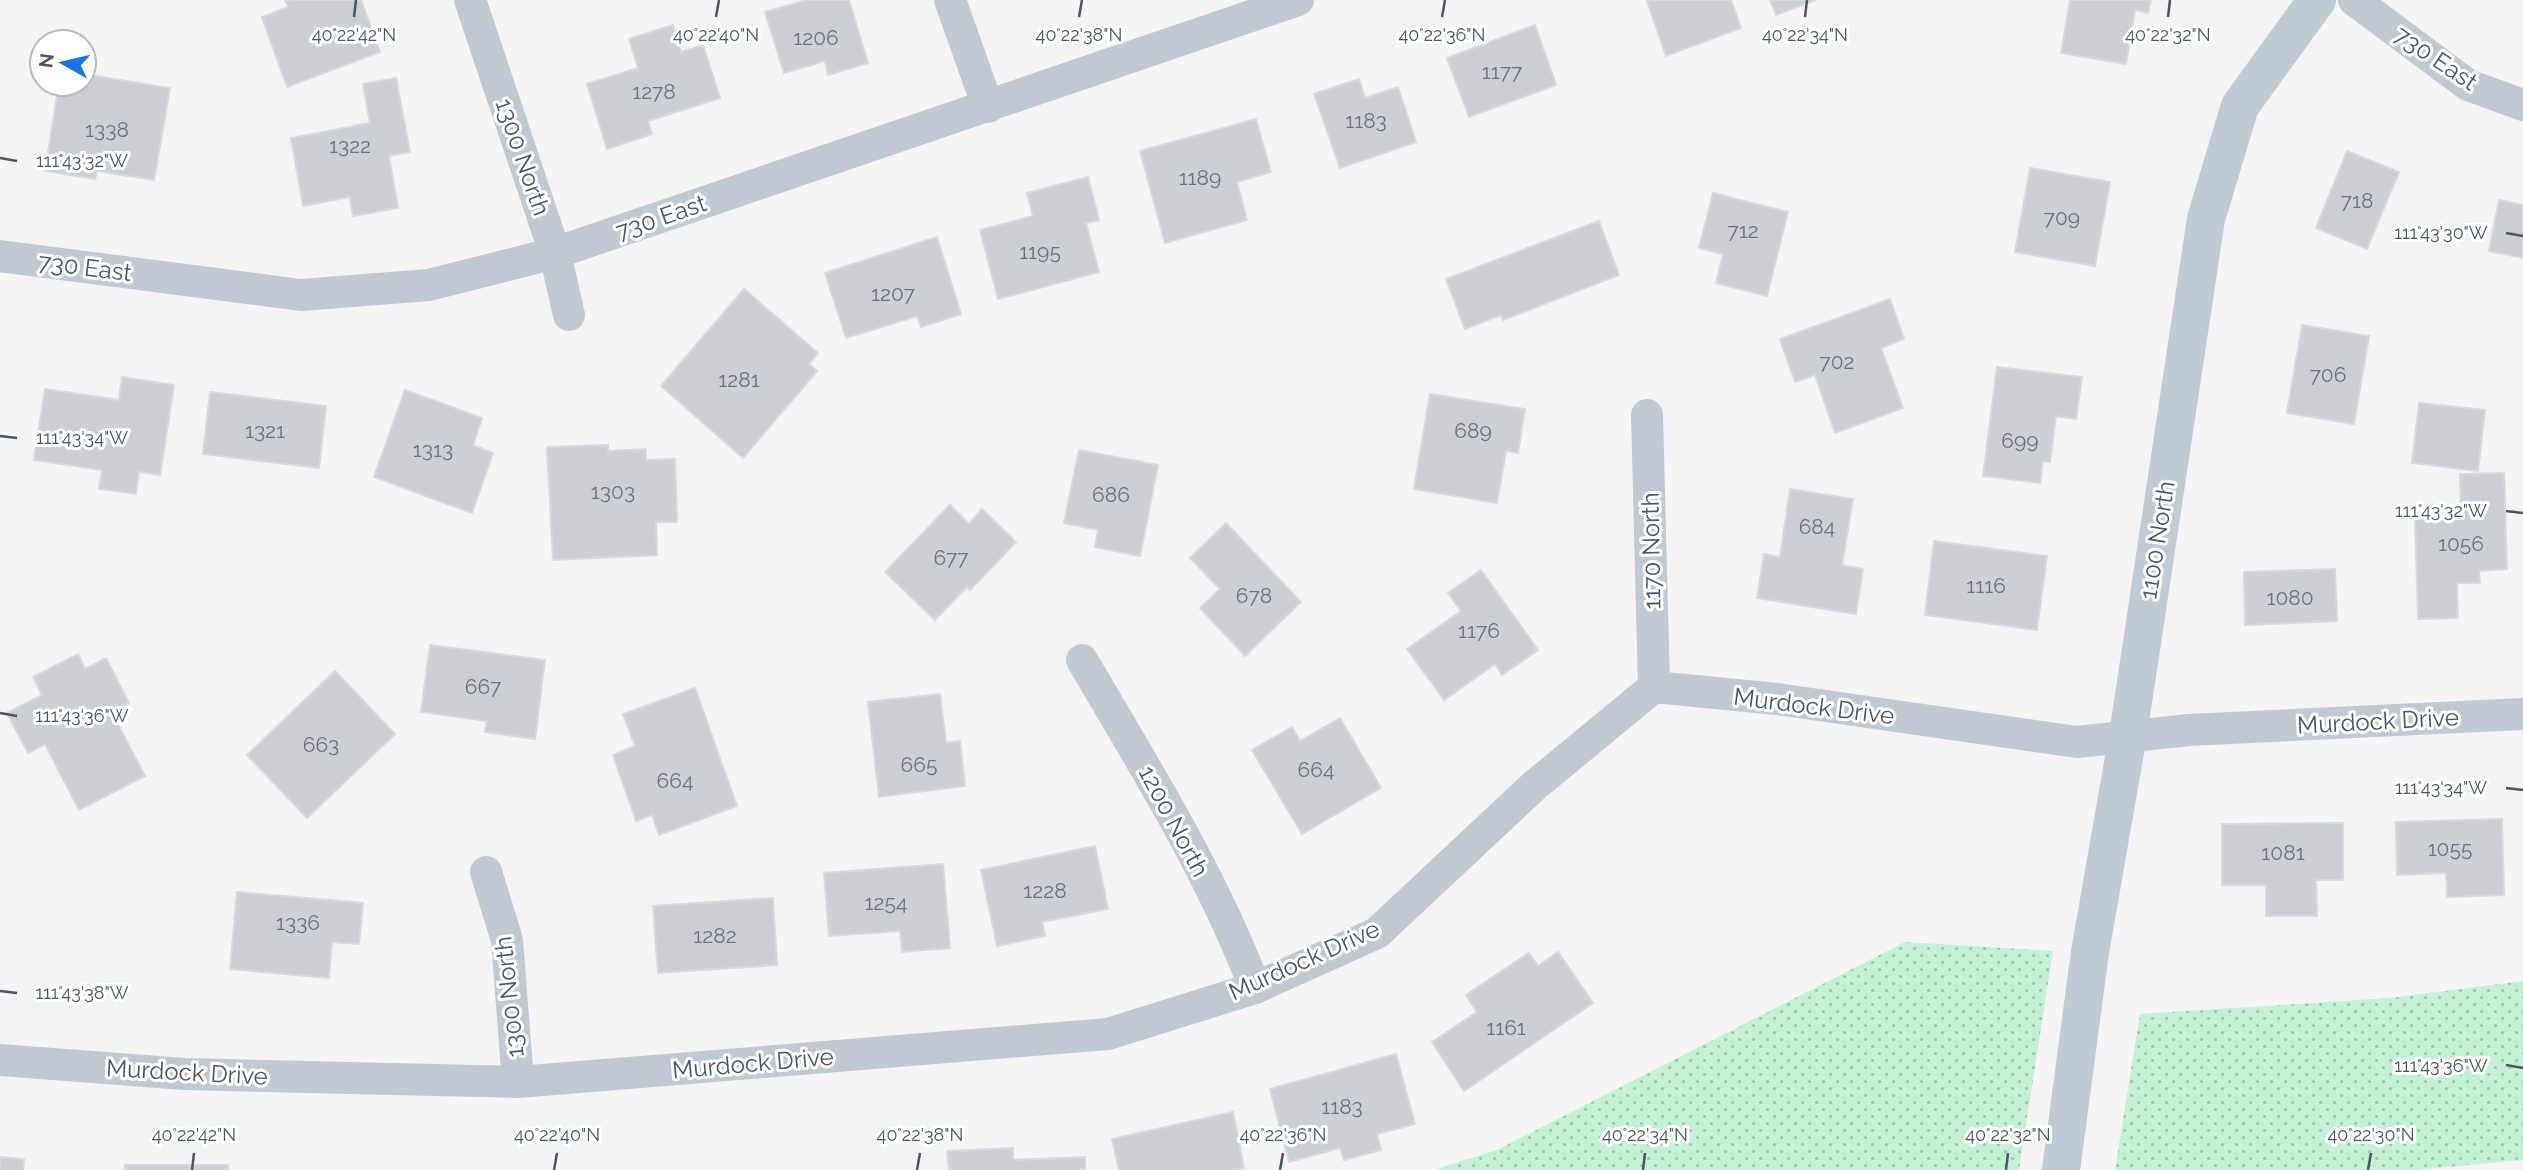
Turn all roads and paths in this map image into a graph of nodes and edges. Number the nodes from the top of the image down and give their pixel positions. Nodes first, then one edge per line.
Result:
1 (470, 0) edge
2 (950, 0) edge
3 (1298, 0) edge
4 (2318, 0) edge
5 (2354, 0) edge
6 (2523, 105) edge
7 (988, 107) junction
8 (555, 253) junction
9 (0, 256) edge
10 (569, 316) dead end
11 (1647, 415) dead end
12 (1082, 660) dead end
13 (1654, 687) junction
14 (2523, 714) edge
15 (2128, 735) junction
16 (486, 872) dead end
17 (1255, 988) junction
18 (0, 1060) edge
19 (518, 1082) junction
20 (2061, 1170) edge

1 - 8 street, 1300 North
2 - 7 street
3 - 7 street, 730 East
4 - 15 street, 1100 North
5 - 6 street, 730 East
7 - 8 street, 730 East
8 - 9 street, 730 East
8 - 10 street, 1300 North
11 - 13 street, 1170 North
12 - 17 street, 1200 North
13 - 15 street, Murdock Drive
13 - 17 street, Murdock Drive
14 - 15 street, Murdock Drive
15 - 20 street, 1100 North
16 - 19 street, 1300 North
17 - 19 street, Murdock Drive
18 - 19 street, Murdock Drive

